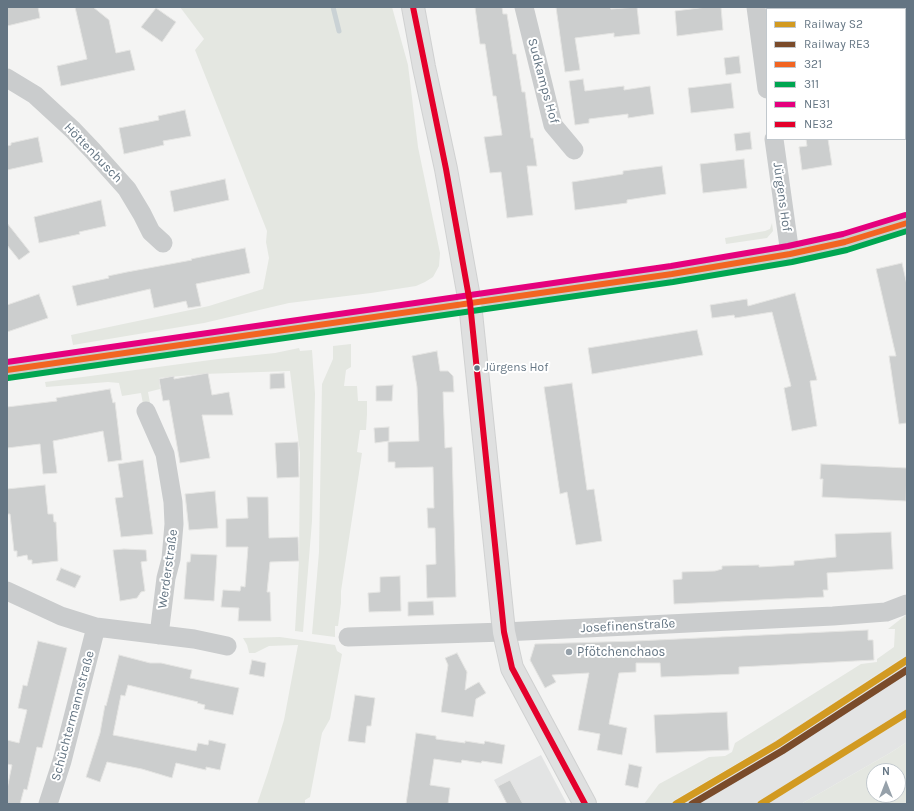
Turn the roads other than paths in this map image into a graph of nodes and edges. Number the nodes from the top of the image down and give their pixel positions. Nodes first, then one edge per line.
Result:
1 (413, 7) edge
2 (524, 7) edge
3 (756, 7) edge
4 (7, 78) edge
5 (766, 82) edge
6 (774, 140) edge
7 (574, 150) dead end
8 (907, 223) edge
9 (163, 243) dead end
10 (790, 254) junction
11 (470, 303) junction
12 (7, 370) edge
13 (146, 411) dead end
14 (7, 591) edge
15 (907, 604) edge
16 (96, 628) junction
17 (504, 632) junction
18 (159, 635) junction
19 (348, 636) dead end
20 (227, 646) dead end
21 (48, 804) edge
22 (584, 804) edge

1 - 11 main road
2 - 7 street, Sudkamps Hof
3 - 5 street
4 - 9 street, Höttenbusch
6 - 10 street, Jürgens Hof
8 - 10 street
10 - 11 street
11 - 12 street
11 - 17 main road
13 - 18 street, Werderstraße
14 - 16 street
15 - 17 street, Josefinenstraße
16 - 18 street
16 - 21 street, Schüchtermannstraße
17 - 19 street, Josefinenstraße
17 - 22 main road
18 - 20 street

